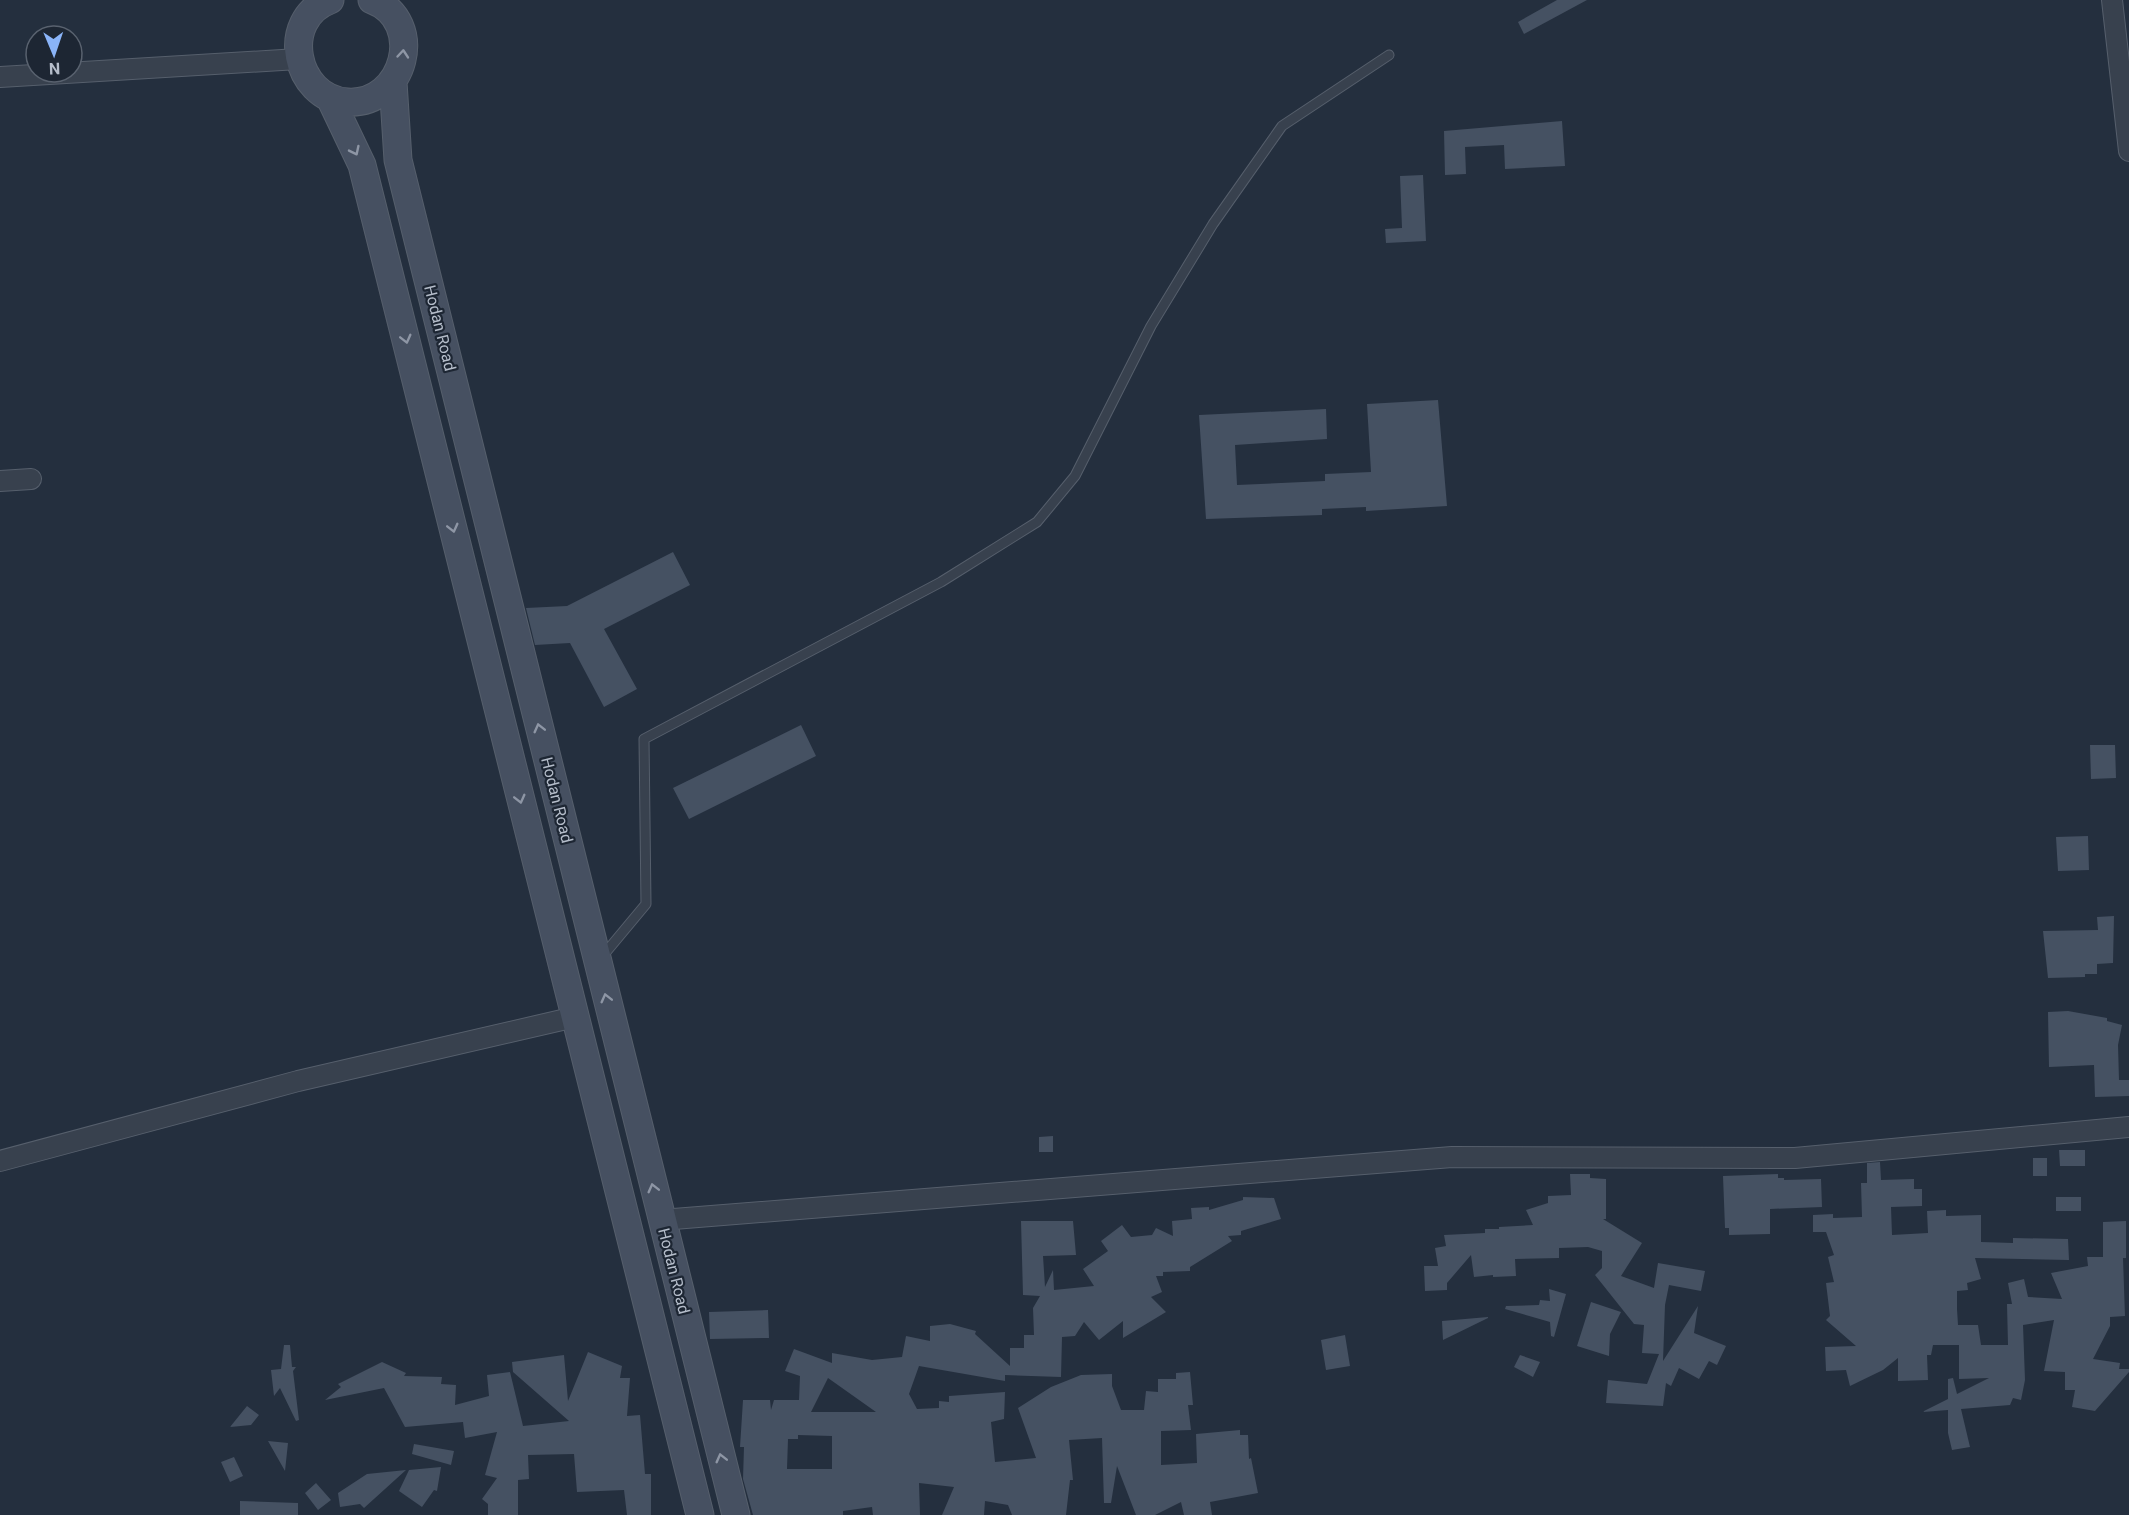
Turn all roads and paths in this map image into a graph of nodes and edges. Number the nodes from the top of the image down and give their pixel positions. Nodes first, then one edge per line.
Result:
1 (330, 0) edge
2 (2112, 0) edge
3 (376, 1) edge
4 (304, 13) edge
5 (1389, 55) dead end
6 (298, 59) junction
7 (0, 76) edge
8 (393, 82) junction
9 (330, 98) junction
10 (2129, 152) edge
11 (31, 479) dead end
12 (0, 481) edge
13 (597, 962) junction
14 (575, 1017) junction
15 (2129, 1127) edge
16 (0, 1161) edge
17 (661, 1220) junction
18 (700, 1515) edge
19 (736, 1515) edge

1 - 4 main road
2 - 10 street
8 -> 3 main road, Hodan Road
4 - 6 main road
5 - 13 lane
6 - 7 street
6 - 9 main road, Hodan Road
8 - 9 main road
13 -> 8 main road, Hodan Road
9 -> 14 main road, Hodan Road
11 - 12 street
17 -> 13 main road, Hodan Road
14 - 16 street
14 - 18 main road, Hodan Road
15 - 17 street
19 -> 17 main road, Hodan Road

